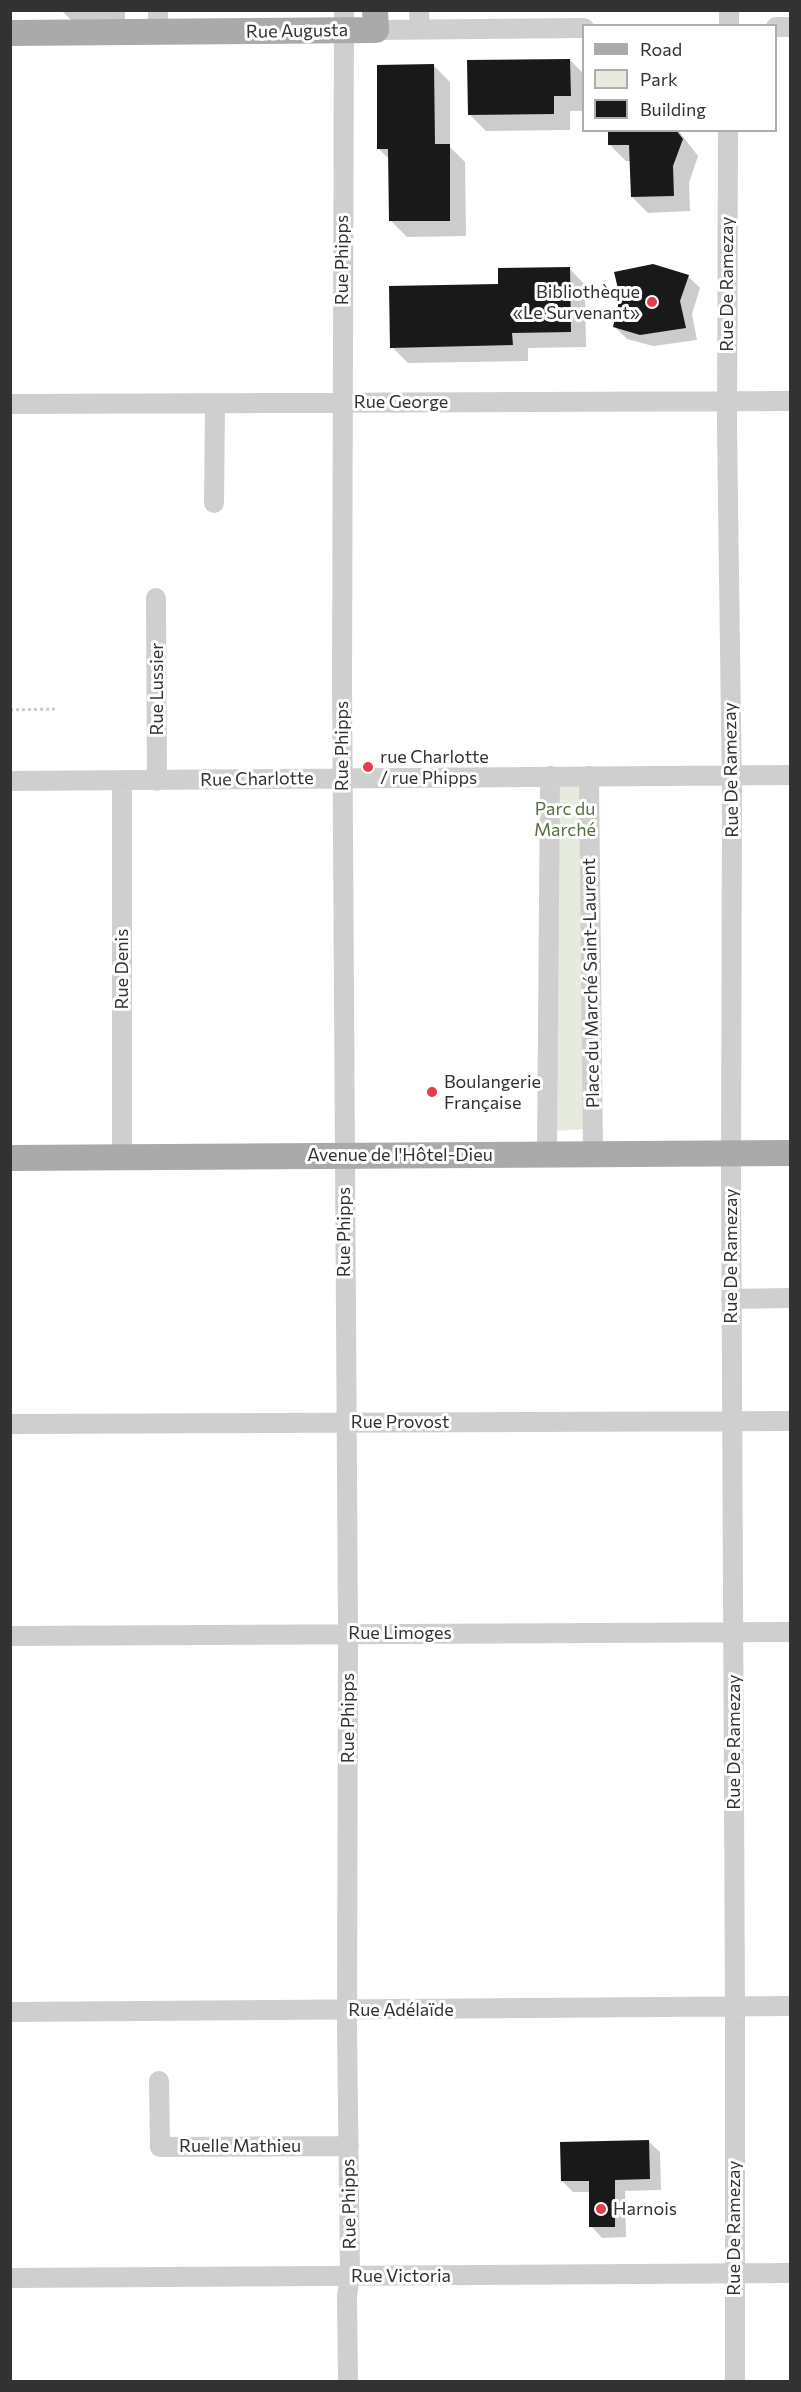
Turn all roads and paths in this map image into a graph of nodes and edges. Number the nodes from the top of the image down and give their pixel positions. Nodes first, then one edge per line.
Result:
1 (344, 20) edge
2 (376, 20) edge
3 (419, 20) edge
4 (158, 21) edge
5 (582, 28) edge
6 (10, 33) edge
7 (728, 132) edge
8 (727, 401) junction
9 (790, 401) edge
10 (342, 403) junction
11 (10, 404) edge
12 (215, 404) junction
13 (214, 503) dead end
14 (156, 598) dead end
15 (57, 709) dead end
16 (10, 710) edge
17 (790, 775) edge
18 (550, 776) junction
19 (590, 776) junction
20 (731, 776) junction
21 (342, 778) junction
22 (10, 781) edge
23 (122, 781) junction
24 (157, 781) junction
25 (732, 1153) junction
26 (790, 1153) edge
27 (547, 1154) junction
28 (593, 1154) junction
29 (344, 1155) junction
30 (10, 1158) edge
31 (122, 1158) junction
32 (790, 1298) edge
33 (731, 1299) junction
34 (790, 1421) edge
35 (345, 1422) junction
36 (732, 1422) junction
37 (10, 1424) edge
38 (790, 1632) edge
39 (348, 1633) junction
40 (733, 1633) junction
41 (10, 1636) edge
42 (790, 2006) edge
43 (735, 2007) junction
44 (349, 2010) junction
45 (10, 2012) edge
46 (159, 2081) dead end
47 (349, 2146) junction
48 (734, 2273) junction
49 (790, 2273) edge
50 (350, 2276) junction
51 (10, 2278) edge
52 (348, 2382) edge
53 (735, 2382) edge

1 - 2 main road, Rue Augusta
1 - 4 main road, Rue Augusta
1 - 10 street, Rue Phipps
2 - 3 street, Rue Augusta
3 - 5 street, Rue Augusta
4 - 6 main road, Rue Augusta
7 - 8 street, Rue De Ramezay
8 - 9 street, Rue George
8 - 10 street, Rue George
8 - 20 street, Rue De Ramezay
10 - 12 street, Rue George
10 - 21 street, Rue Phipps
11 - 12 street, Rue George
12 - 13 street
14 - 24 street, Rue Lussier
15 - 16 path
17 - 20 street, Rue Charlotte
18 - 19 street, Rue Charlotte
18 - 21 street, Rue Charlotte
18 - 27 street
19 - 20 street, Rue Charlotte
19 - 28 street, Place du Marché Saint-Laurent
20 - 25 street, Rue De Ramezay
21 - 24 street, Rue Charlotte
21 - 29 street, Rue Phipps
22 - 23 street, Rue Charlotte
23 - 24 street, Rue Charlotte
23 - 31 street, Rue Denis
25 - 26 main road, Avenue de l'Hôtel-Dieu
25 - 28 main road, Avenue de l'Hôtel-Dieu
25 - 33 street, Rue De Ramezay
27 - 28 main road, Avenue de l'Hôtel-Dieu
27 - 29 main road, Avenue de l'Hôtel-Dieu
29 - 31 main road, Avenue de l'Hôtel-Dieu
29 - 35 street, Rue Phipps
30 - 31 main road, Avenue de l'Hôtel-Dieu
32 - 33 street
33 - 36 street, Rue De Ramezay
34 - 36 street, Rue Provost
35 - 36 street, Rue Provost
35 - 37 street, Rue Provost
35 - 39 street, Rue Phipps
36 - 40 street, Rue De Ramezay
38 - 40 street, Rue Limoges
39 - 40 street, Rue Limoges
39 - 41 street, Rue Limoges
39 - 44 street, Rue Phipps
40 - 43 street, Rue De Ramezay
42 - 43 street, Rue Adélaïde
43 - 44 street, Rue Adélaïde
43 - 48 street, Rue De Ramezay
44 - 45 street, Rue Adélaïde
44 - 47 street, Rue Phipps
46 - 47 street, Ruelle Mathieu
47 - 50 street, Rue Phipps
48 - 49 street, Rue Victoria
48 - 50 street, Rue Victoria
48 - 53 street, Rue De Ramezay
50 - 51 street, Rue Victoria
50 - 52 street, Rue Phipps

